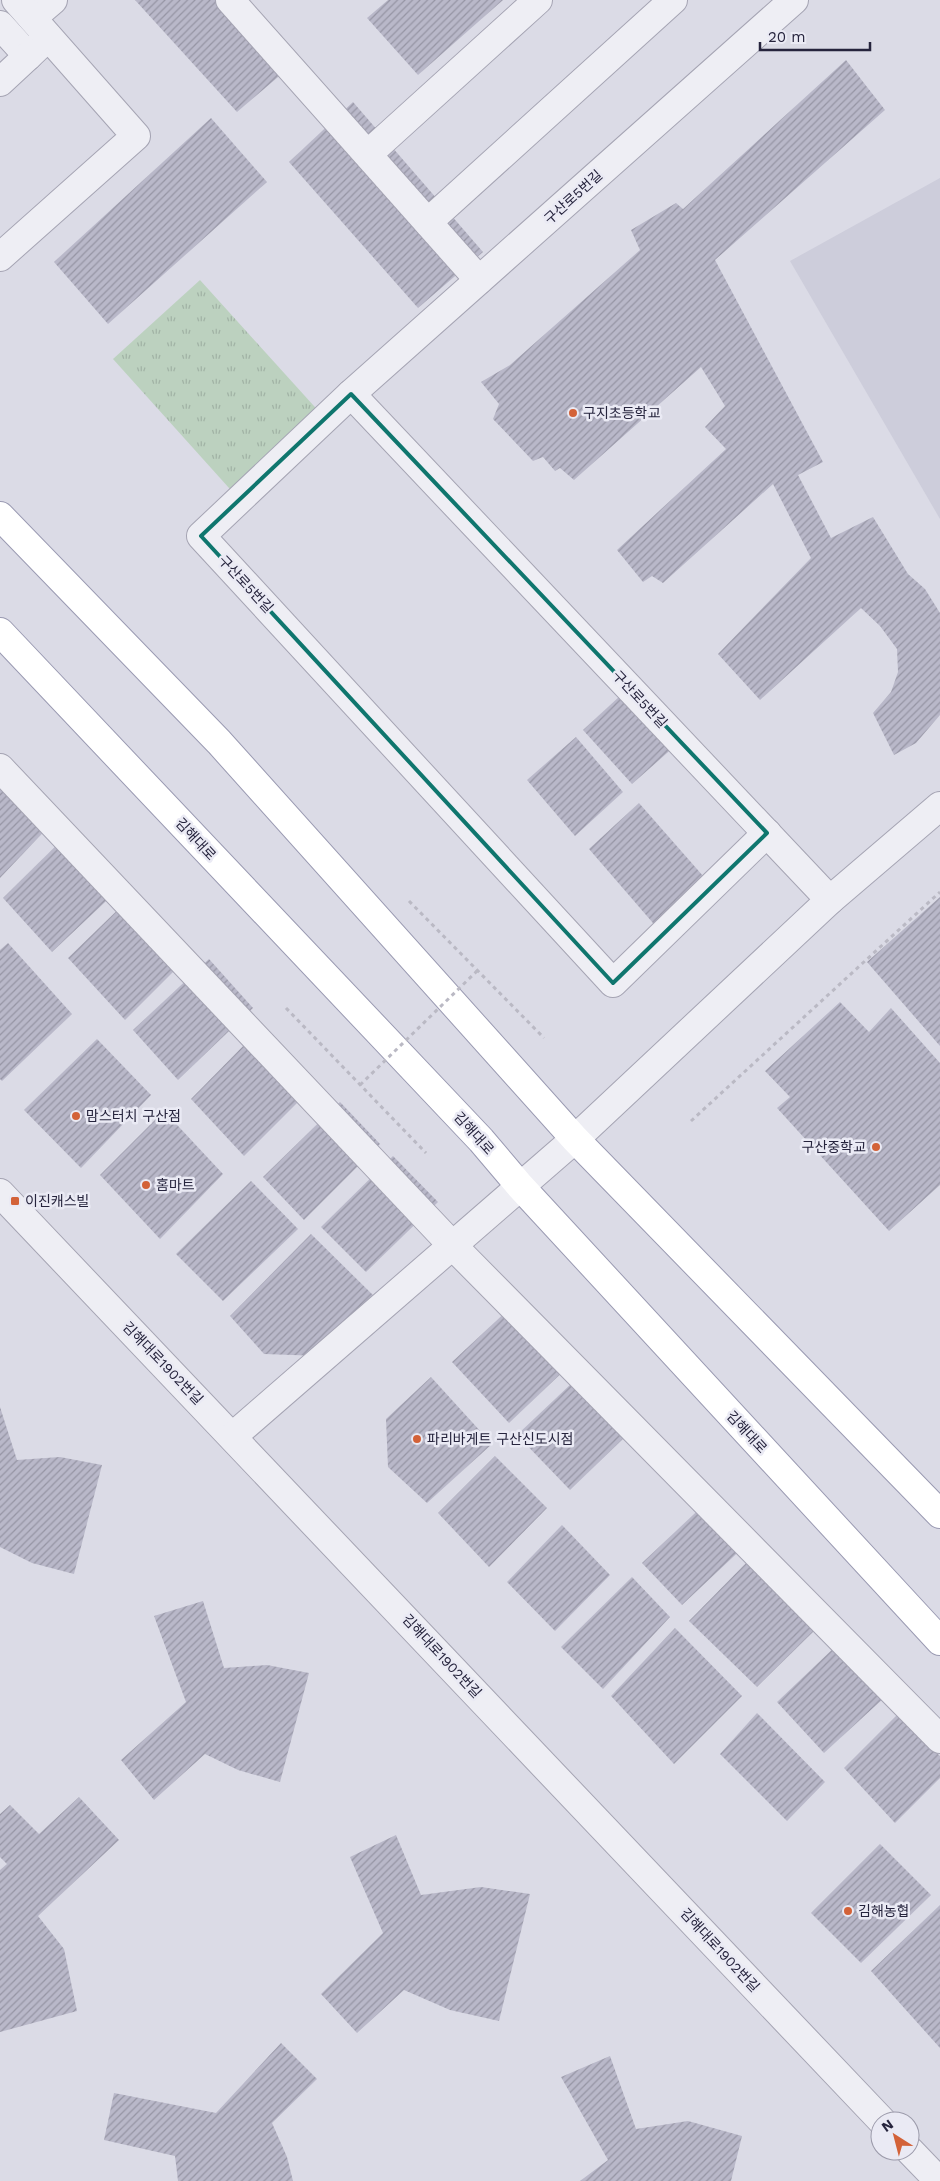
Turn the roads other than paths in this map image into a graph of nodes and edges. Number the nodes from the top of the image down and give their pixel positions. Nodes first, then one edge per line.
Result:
1 (53, 0) edge
2 (230, 0) edge
3 (538, 0) edge
4 (673, 0) edge
5 (794, 0) edge
6 (32, 18) edge
7 (0, 25) edge
8 (28, 56) junction
9 (0, 82) edge
10 (368, 154) junction
11 (428, 222) junction
12 (0, 257) edge
13 (479, 280) junction
14 (351, 394) junction
15 (0, 516) edge
16 (0, 632) edge
17 (0, 768) edge
18 (940, 806) edge
19 (767, 832) junction
20 (830, 900) junction
21 (575, 1138) junction
22 (520, 1186) junction
23 (0, 1193) edge
24 (453, 1246) junction
25 (233, 1436) junction
26 (940, 1514) edge
27 (940, 1641) edge
28 (940, 1739) edge
29 (873, 2111) edge
30 (920, 2161) edge
31 (935, 2177) edge

1 - 6 street
2 - 10 street
3 - 10 street
4 - 11 street
5 - 13 street, 구산로5번길
6 - 8 street
6 - 12 street
7 - 8 street
8 - 9 street
10 - 11 street
11 - 13 street
13 - 14 street, 구산로5번길
14 - 19 street, 구산로5번길
14 - 19 street, 구산로5번길
15 - 21 main road
16 - 22 main road, 김해대로
17 - 24 street
18 - 20 street
19 - 20 street, 구산로5번길
20 - 21 street
21 - 22 street
21 - 26 main road
22 - 24 street
22 - 27 main road, 김해대로
23 - 25 street, 김해대로1902번길
24 - 25 street
24 - 28 street
25 - 29 street, 김해대로1902번길
30 - 31 street

